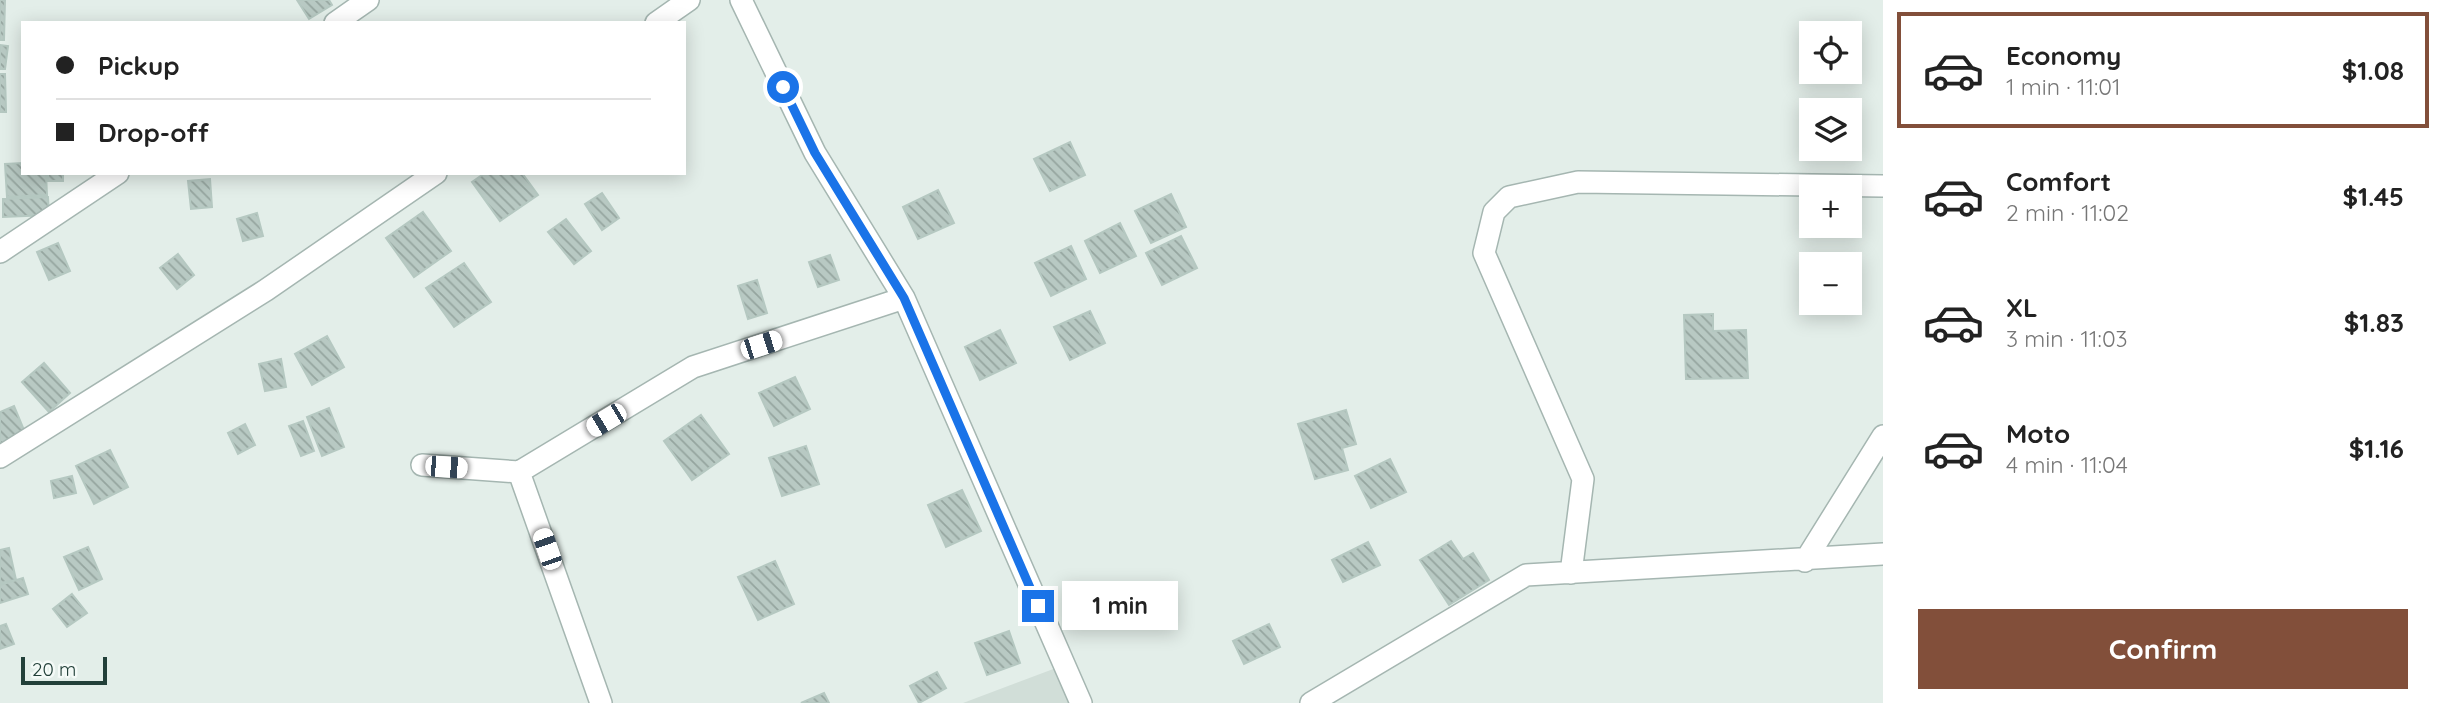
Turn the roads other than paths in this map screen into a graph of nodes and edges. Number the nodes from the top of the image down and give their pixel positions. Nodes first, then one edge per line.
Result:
1 (368, 0) edge
2 (689, 0) edge
3 (741, 0) edge
4 (338, 21) edge
5 (659, 21) edge
6 (115, 175) edge
7 (433, 175) edge
8 (1883, 186) edge
9 (0, 252) edge
10 (904, 298) junction
11 (1883, 436) edge
12 (0, 457) edge
13 (422, 465) dead end
14 (519, 472) junction
15 (1883, 554) edge
16 (1805, 561) junction
17 (1571, 573) junction
18 (601, 703) edge
19 (1081, 703) edge
20 (1311, 703) edge

1 - 4 street
2 - 5 street
3 - 10 street
6 - 9 street
7 - 12 street
8 - 17 street
10 - 14 street
10 - 19 street
11 - 16 street
13 - 14 street
14 - 18 street
15 - 16 street
16 - 17 street
17 - 20 street

